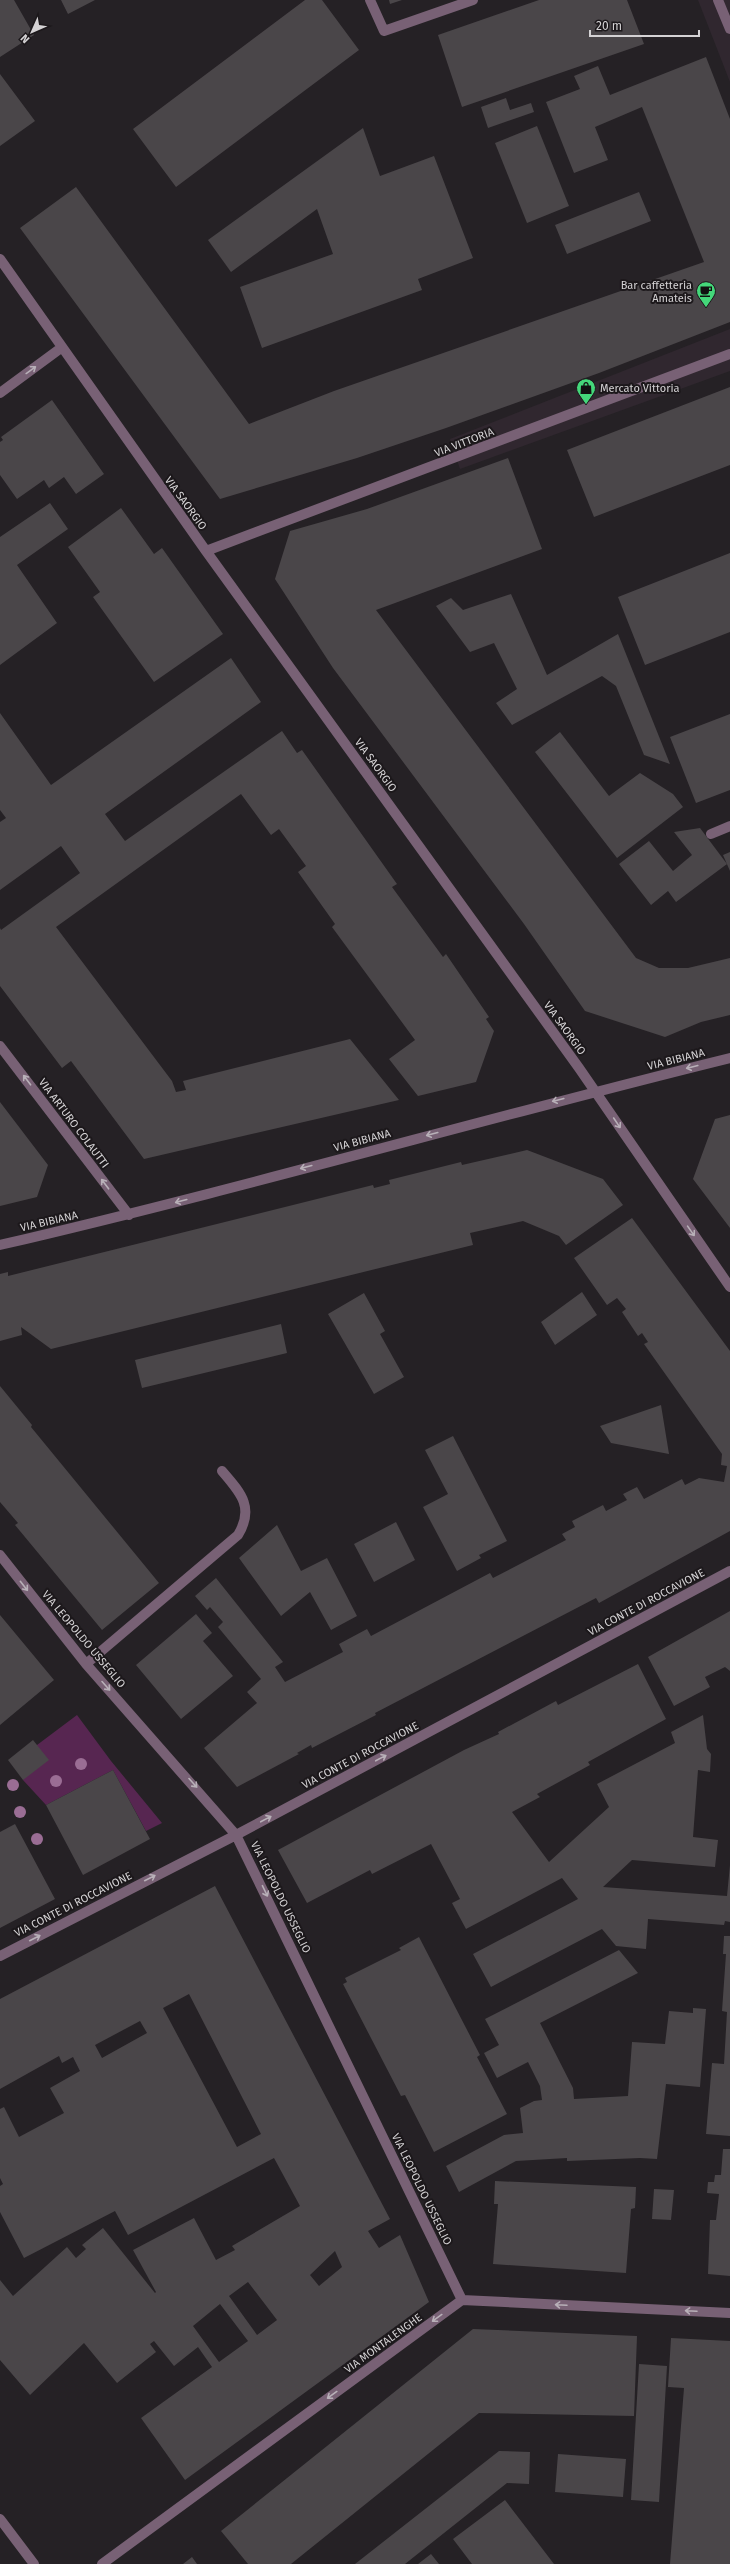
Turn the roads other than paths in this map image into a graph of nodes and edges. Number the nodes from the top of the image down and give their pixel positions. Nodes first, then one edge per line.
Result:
1 (370, 0) edge
2 (473, 0) edge
3 (718, 0) edge
4 (730, 29) edge
5 (0, 259) edge
6 (61, 348) junction
7 (730, 354) edge
8 (0, 393) edge
9 (206, 551) junction
10 (730, 826) edge
11 (711, 834) dead end
12 (0, 1046) edge
13 (730, 1058) edge
14 (596, 1091) junction
15 (129, 1215) junction
16 (0, 1245) edge
17 (730, 1287) edge
18 (222, 1471) dead end
19 (0, 1555) edge
20 (730, 1571) edge
21 (86, 1664) junction
22 (236, 1835) junction
23 (0, 1956) edge
24 (462, 2300) junction
25 (730, 2313) edge
26 (0, 2519) edge
27 (34, 2564) edge
28 (102, 2564) edge

1 - 2 street
3 - 4 street
5 - 6 street, VIA SAORGIO
8 -> 6 street
6 - 9 street, VIA SAORGIO
7 - 9 street, VIA VITTORIA
9 - 14 street, VIA SAORGIO
10 - 11 street
15 -> 12 street, VIA ARTURO COLAUTTI
13 -> 14 street, VIA BIBIANA
14 -> 15 street, VIA BIBIANA
14 -> 17 street, VIA SAORGIO
15 - 16 street, VIA BIBIANA
18 - 21 street
19 -> 21 street, VIA LEOPOLDO USSEGLIO
22 -> 20 street, VIA CONTE DI ROCCAVIONE
21 -> 22 street, VIA LEOPOLDO USSEGLIO
23 -> 22 street, VIA CONTE DI ROCCAVIONE
22 -> 24 street, VIA LEOPOLDO USSEGLIO
25 -> 24 street
24 -> 28 street, VIA MONTALENGHE
26 - 27 street

